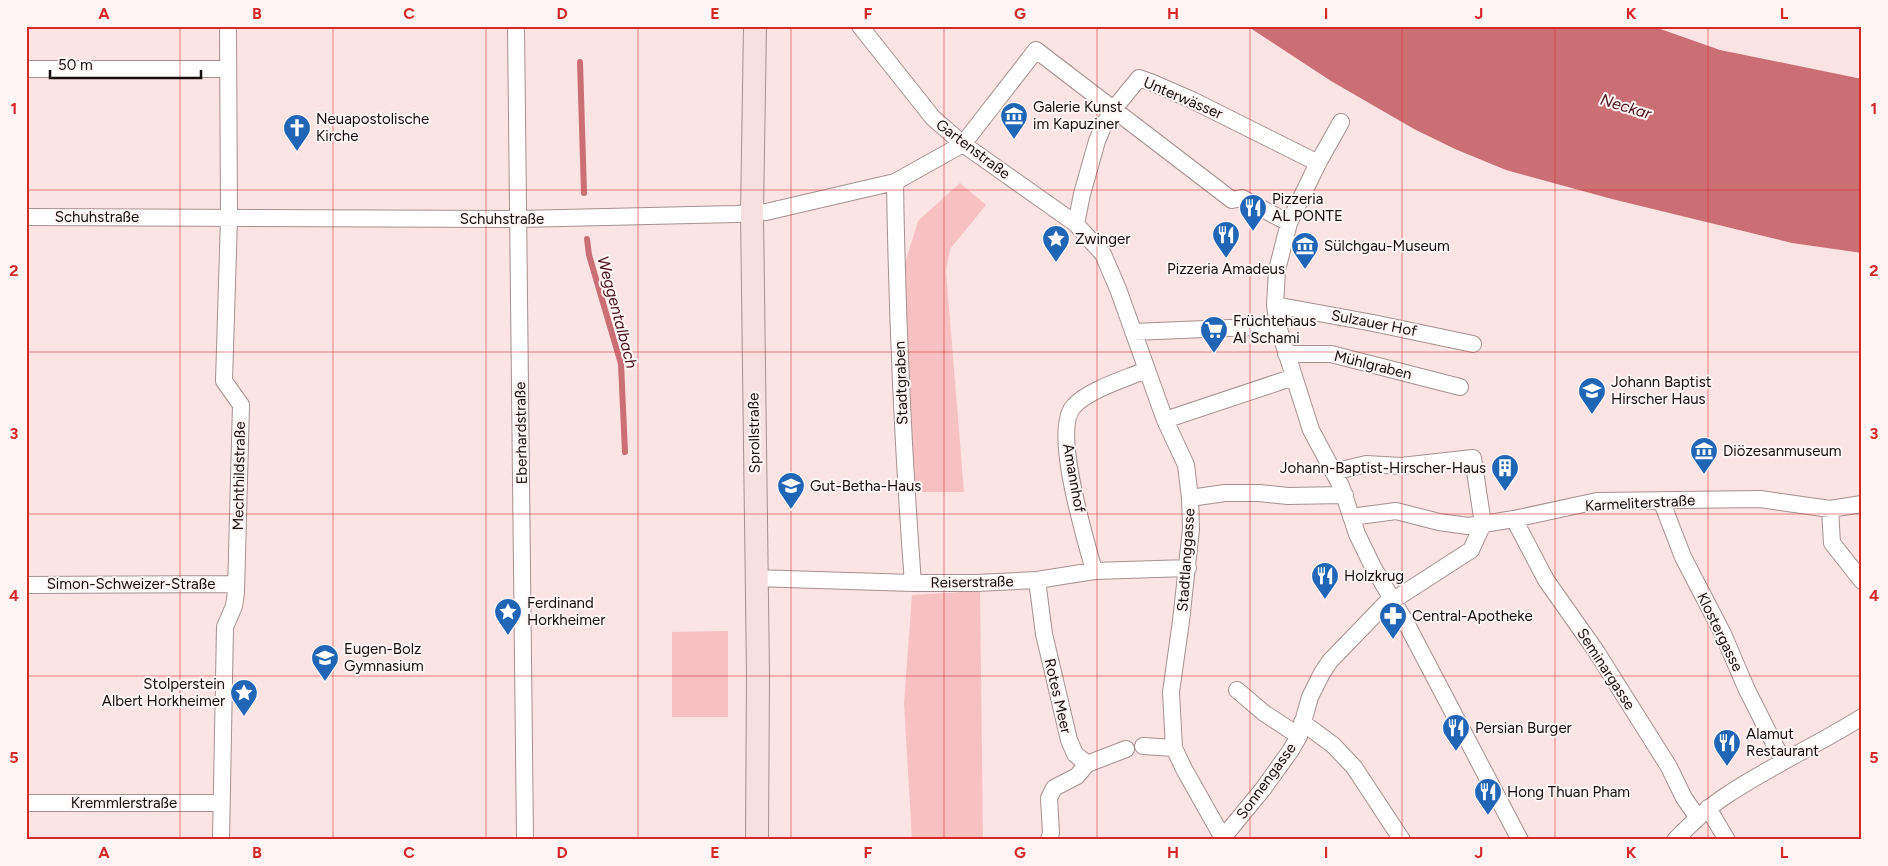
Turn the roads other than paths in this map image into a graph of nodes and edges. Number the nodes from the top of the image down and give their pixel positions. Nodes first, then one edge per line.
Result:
1 (228, 26) edge
2 (516, 26) edge
3 (755, 26) edge
4 (860, 26) edge
5 (26, 69) edge
6 (228, 70) junction
7 (1113, 110) junction
8 (1340, 122) dead end
9 (963, 144) junction
10 (1318, 163) junction
11 (895, 182) junction
12 (752, 213) junction
13 (26, 217) edge
14 (229, 218) junction
15 (519, 219) junction
16 (1289, 223) junction
17 (1076, 224) junction
18 (1103, 254) joint
19 (1275, 305) junction
20 (1278, 326) junction
21 (1133, 332) junction
22 (1473, 344) dead end
23 (1286, 354) junction
24 (1146, 370) junction
25 (1294, 377) junction
26 (1460, 387) dead end
27 (1165, 420) junction
28 (1340, 484) junction
29 (1190, 498) junction
30 (1661, 500) junction
31 (1862, 504) edge
32 (1830, 509) junction
33 (1351, 517) junction
34 (1514, 520) junction
35 (1483, 524) junction
36 (1188, 568) junction
37 (1094, 571) junction
38 (756, 578) junction
39 (1037, 580) junction
40 (1862, 581) edge
41 (913, 583) junction
42 (236, 584) junction
43 (26, 585) edge
44 (1391, 600) junction
45 (1237, 690) dead end
46 (1862, 716) edge
47 (1300, 729) junction
48 (1143, 746) dead end
49 (1174, 748) junction
50 (1126, 749) dead end
51 (1783, 761) junction
52 (1087, 764) junction
53 (26, 803) edge
54 (221, 803) junction
55 (1703, 813) junction
56 (1222, 839) edge
57 (221, 840) edge
58 (525, 840) edge
59 (757, 840) edge
60 (1049, 840) edge
61 (1402, 840) edge
62 (1520, 840) edge
63 (1675, 840) edge
64 (1726, 840) edge

1 - 6 street, Mechthildstraße
2 - 15 street, Eberhardstraße
3 - 12 main road, Sprollstraße
4 - 9 street, Gartenstraße
5 - 6 street
6 - 14 street, Mechthildstraße
7 - 9 street
7 - 10 street, Unterwässer
7 - 16 street
7 - 17 street, Unterwässer
8 - 10 street
9 - 11 street, Schuhstraße
9 - 17 street, Gartenstraße
10 - 16 street
11 - 12 street, Schuhstraße
11 - 41 street, Stadtgraben
12 - 15 street, Schuhstraße
12 - 38 main road, Sprollstraße
13 - 14 street, Schuhstraße
14 - 15 street, Schuhstraße
14 - 42 street, Mechthildstraße
15 - 58 street, Eberhardstraße
16 - 19 street
17 - 18 street, Gartenstraße
18 - 21 street, Stadtlanggasse
19 - 20 street
19 - 22 street, Sulzauer Hof
20 - 21 street
20 - 23 street
21 - 24 street, Stadtlanggasse
23 - 25 street
23 - 26 street, Mühlgraben
24 - 27 street, Stadtlanggasse
24 - 37 street, Amannhof
25 - 27 street
25 - 28 street
27 - 29 street, Stadtlanggasse
28 - 29 street
28 - 33 street
28 - 35 street
29 - 36 street, Stadtlanggasse
30 - 32 street, Karmeliterstraße
30 - 34 street, Karmeliterstraße
30 - 51 street, Klostergasse
31 - 32 street, Karmeliterstraße
32 - 40 street
33 - 35 street, Karmeliterstraße
33 - 44 street
34 - 35 street, Karmeliterstraße
34 - 55 street, Seminargasse
35 - 44 street
36 - 37 street, Reiserstraße
36 - 49 street, Stadtlanggasse
37 - 39 street, Reiserstraße
38 - 41 street, Reiserstraße
38 - 59 main road, Sprollstraße
39 - 41 street, Reiserstraße
39 - 52 street, Rotes Meer
42 - 43 street, Simon-Schweizer-Straße
42 - 54 street, Mechthildstraße
44 - 47 street, Sonnengasse
44 - 62 street
45 - 47 street
46 - 51 street
47 - 56 street, Sonnengasse
47 - 61 street
48 - 49 street
49 - 56 street, Stadtlanggasse
50 - 52 street
51 - 55 street
52 - 60 street
53 - 54 street, Kremmlerstraße
54 - 57 street, Mechthildstraße
55 - 63 street
55 - 64 street, Seminargasse

